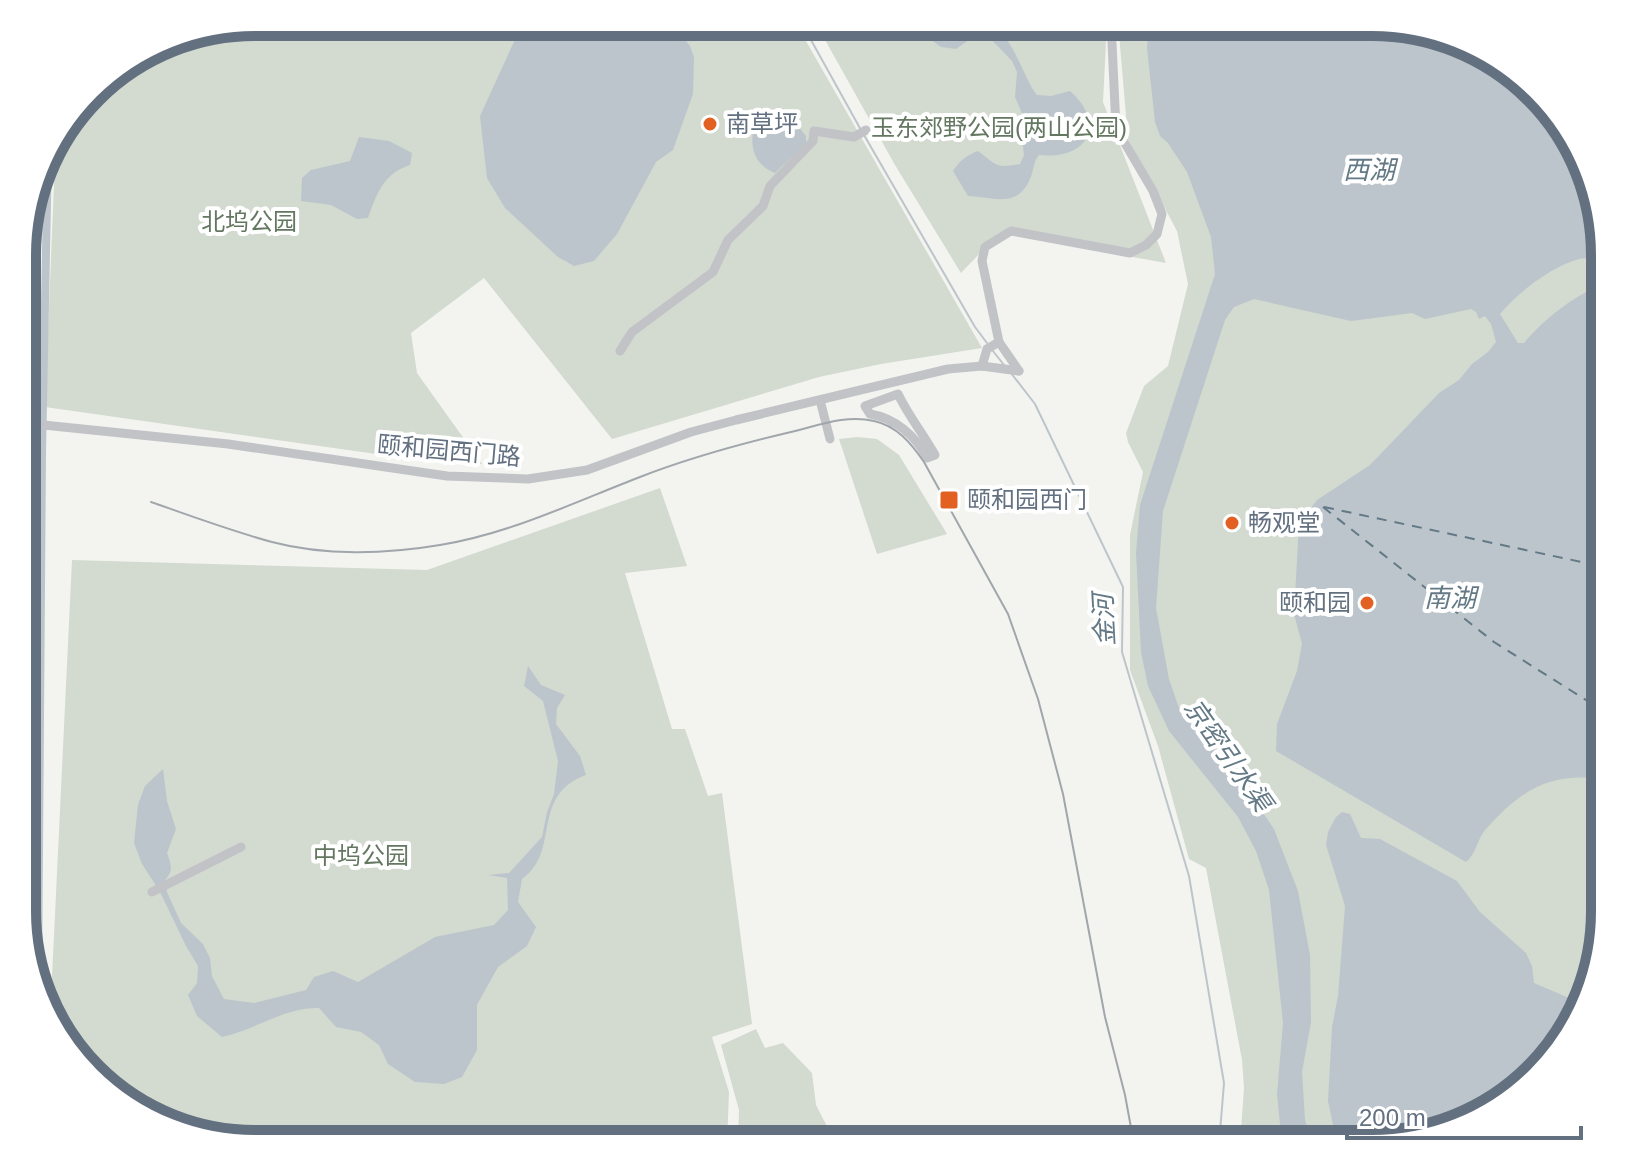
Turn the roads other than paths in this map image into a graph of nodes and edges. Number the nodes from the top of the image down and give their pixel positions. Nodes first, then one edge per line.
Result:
1 (1112, 36) edge
2 (863, 132) dead end
3 (993, 345) junction
4 (620, 351) dead end
5 (982, 366) junction
6 (898, 394) joint
7 (820, 400) junction
8 (36, 425) edge
9 (830, 439) dead end
10 (241, 847) dead end
11 (152, 892) dead end

1 - 3 street
2 - 4 street
3 - 5 street
3 - 5 street, 颐和园西门路
5 - 7 street, 颐和园西门路
6 - 6 street
7 - 8 street, 颐和园西门路
7 - 9 street
10 - 11 street

